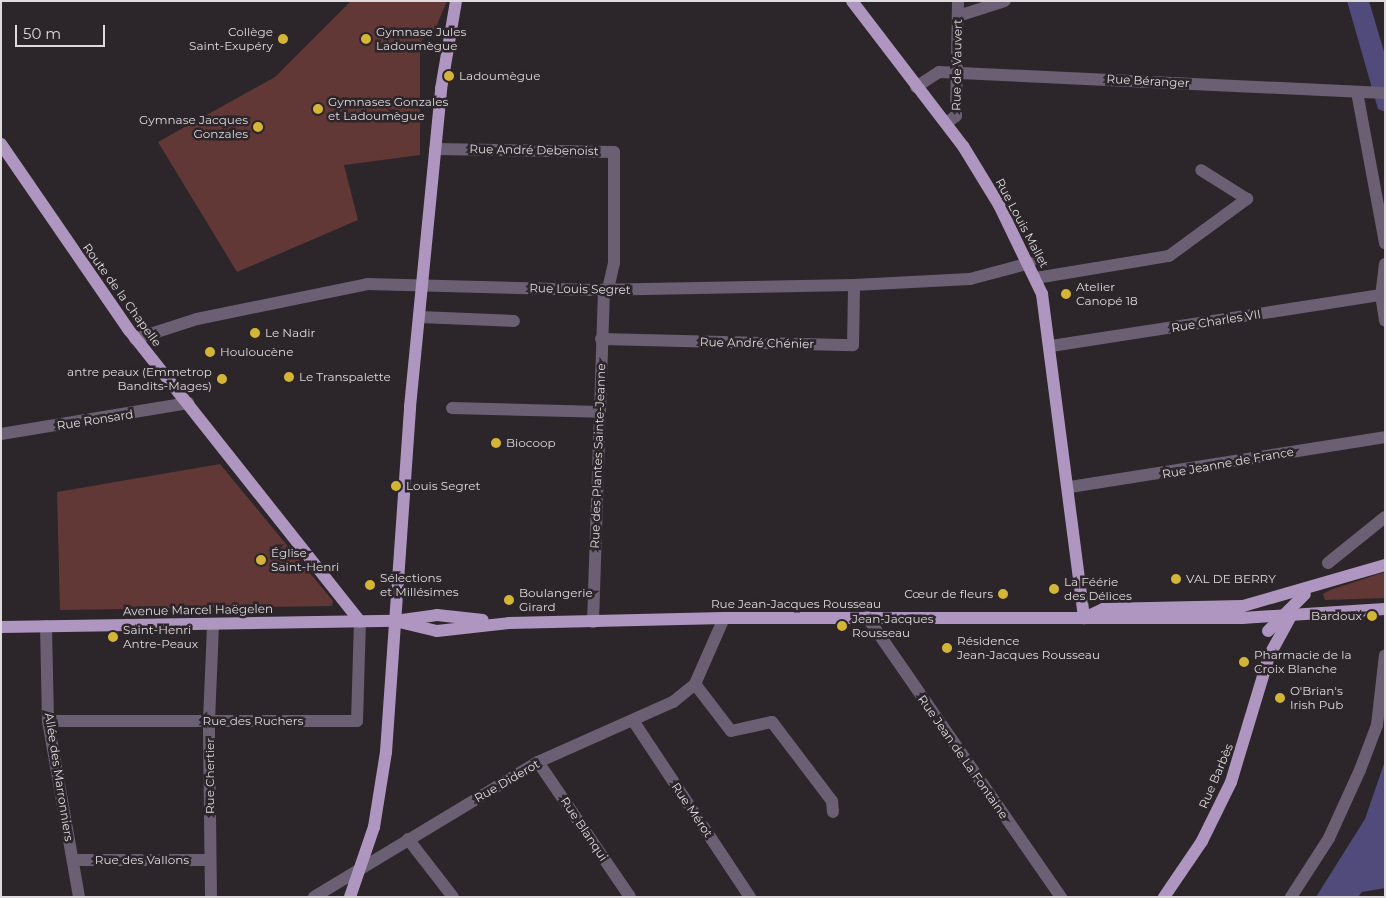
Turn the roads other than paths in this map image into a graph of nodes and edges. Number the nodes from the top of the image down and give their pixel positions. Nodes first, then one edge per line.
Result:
1 (456, 1) edge
2 (852, 1) edge
3 (958, 1) edge
4 (1005, 1) edge
5 (958, 16) junction
6 (958, 73) junction
7 (916, 87) junction
8 (1357, 92) junction
9 (1385, 93) edge
10 (946, 123) junction
11 (1, 144) edge
12 (436, 144) junction
13 (1201, 170) dead end
14 (1385, 243) edge
15 (1030, 262) junction
16 (1385, 264) edge
17 (1036, 278) junction
18 (422, 285) junction
19 (854, 285) junction
20 (606, 290) junction
21 (1381, 295) junction
22 (420, 317) junction
23 (514, 321) dead end
24 (1385, 321) edge
25 (135, 339) junction
26 (601, 339) junction
27 (1051, 346) junction
28 (188, 403) junction
29 (452, 408) dead end
30 (600, 412) junction
31 (1, 434) edge
32 (1385, 437) edge
33 (1070, 487) junction
34 (1385, 517) edge
35 (1328, 563) dead end
36 (1385, 565) edge
37 (1318, 586) junction
38 (1259, 602) junction
39 (1385, 609) edge
40 (1320, 610) junction
41 (867, 617) junction
42 (724, 618) junction
43 (1084, 618) junction
44 (360, 621) junction
45 (395, 622) junction
46 (594, 622) junction
47 (1271, 623) junction
48 (214, 625) junction
49 (46, 626) junction
50 (1, 627) edge
51 (1385, 655) edge
52 (695, 684) junction
53 (48, 721) junction
54 (209, 721) junction
55 (634, 722) junction
56 (538, 762) junction
57 (833, 812) dead end
58 (408, 839) junction
59 (73, 860) junction
60 (210, 860) junction
61 (361, 869) junction
62 (79, 897) edge
63 (211, 897) edge
64 (314, 897) edge
65 (350, 897) edge
66 (453, 897) edge
67 (630, 897) edge
68 (750, 897) edge
69 (1061, 897) edge
70 (1164, 897) edge
71 (1291, 897) edge

1 - 12 main road
2 - 7 main road, Rue Louis Mallet
3 - 5 street, Rue de Vauvert
4 - 5 street
5 - 6 street, Rue de Vauvert
6 - 7 street, Rue Béranger
6 - 8 street, Rue Béranger
6 - 10 street, Rue de Vauvert
7 - 10 main road, Rue Louis Mallet
8 - 9 street, Rue Béranger
8 - 14 street
10 - 15 main road, Rue Louis Mallet
11 - 25 main road, Route de la Chapelle
12 - 18 main road
12 - 20 street, Rue André Debenoist
13 - 17 street
15 - 17 main road, Rue Louis Mallet
15 - 19 street, Rue Louis Segret
16 - 21 street
17 - 27 main road, Rue Louis Mallet
18 - 20 street, Rue Louis Segret
18 - 22 main road
18 - 25 street, Rue Louis Segret
19 - 20 street, Rue Louis Segret
19 - 26 street, Rue André Chénier
20 - 26 street, Rue des Plantes Sainte-Jeanne
21 - 24 street
21 - 27 street, Rue Charles VII
22 - 23 street
22 - 45 main road
25 - 28 main road, Route de la Chapelle
26 - 30 street, Rue des Plantes Sainte-Jeanne
27 - 33 main road, Rue Louis Mallet
28 - 31 street, Rue Ronsard
28 - 44 main road, Route de la Chapelle
29 - 30 street
30 - 46 street, Rue des Plantes Sainte-Jeanne
32 - 33 street, Rue Jeanne de France
33 - 43 main road, Rue Louis Mallet
34 - 35 street
36 - 37 main road, Rue Jean-Jacques Rousseau
37 - 38 main road, Rue Jean-Jacques Rousseau
37 - 40 main road
37 - 47 main road, Rue Jean-Jacques Rousseau
38 - 43 main road, Rue Jean-Jacques Rousseau
38 - 47 main road
39 - 40 main road
40 - 47 main road, Rue Barbès
41 - 42 main road, Rue Jean-Jacques Rousseau
41 - 43 main road, Rue Jean-Jacques Rousseau
41 - 69 street, Rue Jean de La Fontaine
42 - 46 main road, Rue Jean-Jacques Rousseau
42 - 52 street, Rue Diderot
43 - 47 main road, Rue Jean-Jacques Rousseau
44 - 45 main road, Avenue Marcel Haëgelen
44 - 48 main road, Avenue Marcel Haëgelen
44 - 54 street, Rue des Ruchers
45 - 46 main road, Rue Jean-Jacques Rousseau
45 - 61 main road
47 - 70 main road, Rue Barbès
48 - 49 main road, Avenue Marcel Haëgelen
48 - 54 street, Rue Chertier
49 - 50 main road, Avenue Marcel Haëgelen
49 - 53 street, Allée des Marronniers
51 - 71 street
52 - 55 street, Rue Diderot
52 - 57 street
53 - 54 street, Rue des Ruchers
53 - 59 street, Allée des Marronniers
54 - 60 street, Rue Chertier
55 - 56 street, Rue Diderot
55 - 68 street, Rue Mérot
56 - 58 street, Rue Diderot
56 - 67 street, Rue Blanqui
58 - 61 street, Rue Diderot
58 - 66 street
59 - 60 street, Rue des Vallons
59 - 62 street, Allée des Marronniers
60 - 63 street, Rue Chertier
61 - 64 street, Rue Diderot
61 - 65 main road

